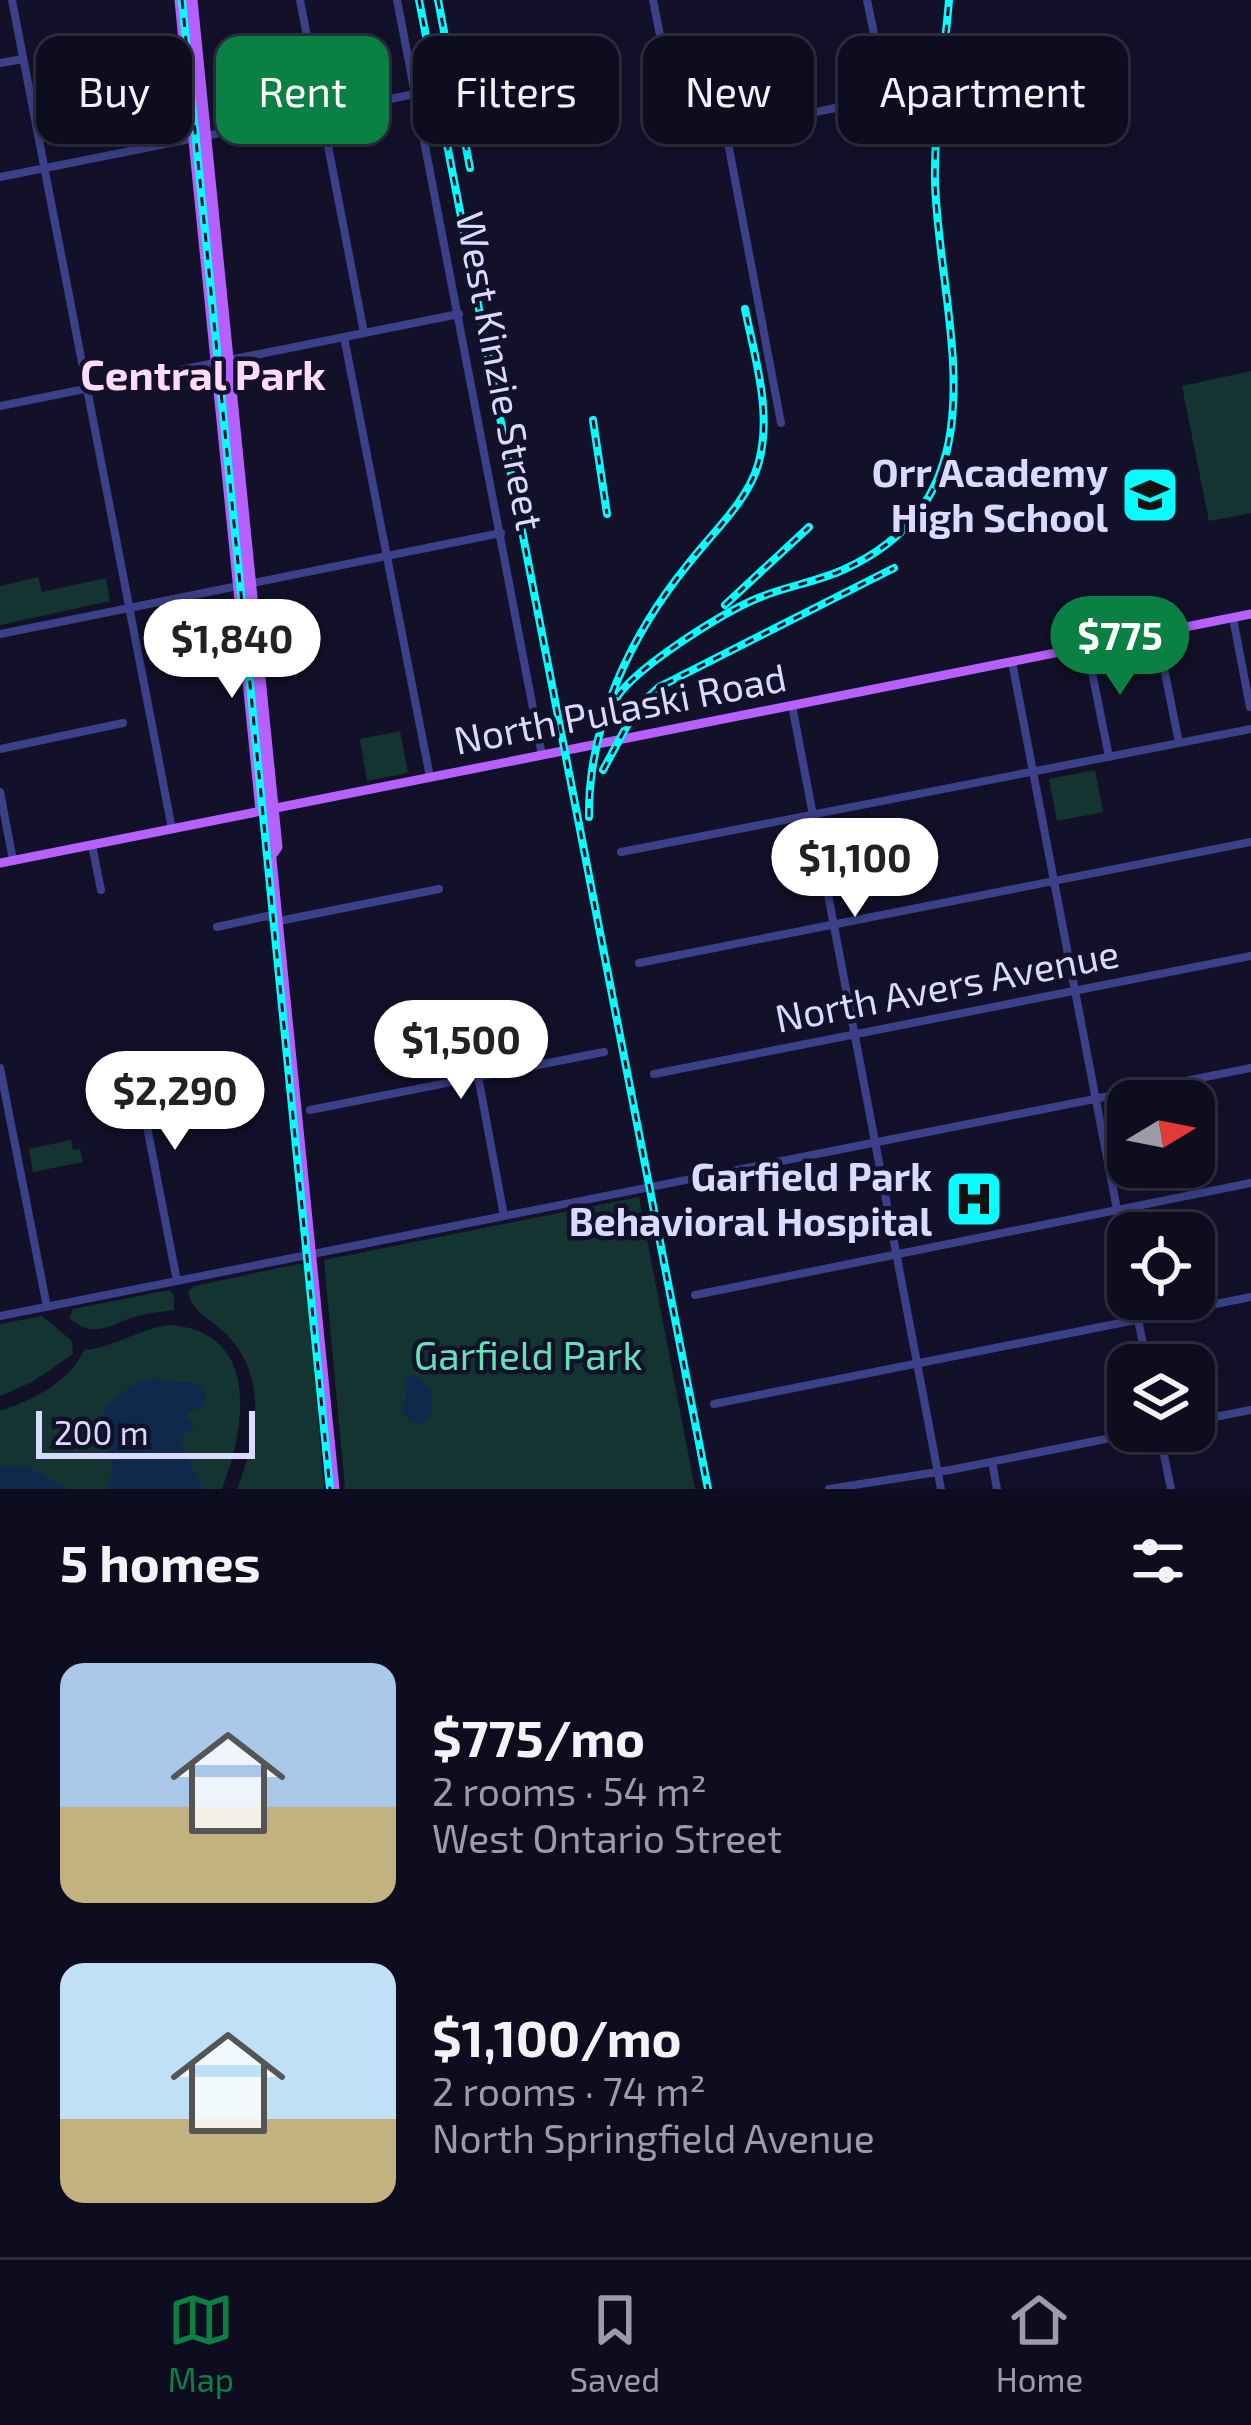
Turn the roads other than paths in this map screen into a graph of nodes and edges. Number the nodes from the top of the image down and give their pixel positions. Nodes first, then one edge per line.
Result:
1 (12, 0) edge
2 (186, 0) edge
3 (300, 0) edge
4 (397, 0) edge
5 (653, 0) edge
6 (867, 0) edge
7 (307, 36) edge
8 (660, 36) edge
9 (23, 58) junction
10 (0, 63) edge
11 (413, 84) edge
12 (814, 113) edge
13 (216, 135) edge
14 (199, 138) junction
15 (328, 144) edge
16 (425, 144) edge
17 (727, 144) edge
18 (44, 168) junction
19 (0, 177) edge
20 (459, 314) junction
21 (364, 333) junction
22 (344, 337) junction
23 (221, 362) junction
24 (87, 388) junction
25 (0, 406) edge
26 (781, 423) dead end
27 (501, 533) junction
28 (386, 556) junction
29 (243, 586) junction
30 (129, 608) junction
31 (1251, 614) edge
32 (1233, 618) junction
33 (1157, 633) junction
34 (0, 634) edge
35 (1087, 647) junction
36 (1012, 662) junction
37 (792, 705) junction
38 (1250, 707) edge
39 (123, 723) dead end
40 (1251, 729) edge
41 (1179, 743) junction
42 (0, 749) edge
43 (542, 754) junction
44 (1109, 757) junction
45 (1033, 772) junction
46 (430, 778) junction
47 (0, 792) edge
48 (267, 810) junction
49 (813, 816) junction
50 (172, 829) junction
51 (1251, 842) edge
52 (92, 845) junction
53 (621, 852) dead end
54 (14, 860) junction
55 (0, 863) edge
56 (1054, 881) junction
57 (439, 889) dead end
58 (101, 890) dead end
59 (279, 917) junction
60 (834, 925) junction
61 (218, 926) dead end
62 (1251, 956) edge
63 (639, 963) dead end
64 (1075, 991) junction
65 (855, 1035) junction
66 (604, 1052) dead end
67 (0, 1068) edge
68 (1251, 1068) edge
69 (654, 1074) dead end
70 (137, 1075) dead end
71 (478, 1076) junction
72 (1096, 1099) junction
73 (298, 1104) junction
74 (310, 1110) junction
75 (299, 1118) junction
76 (875, 1142) junction
77 (1251, 1183) edge
78 (1117, 1210) junction
79 (505, 1216) junction
80 (313, 1254) junction
81 (896, 1254) junction
82 (178, 1281) junction
83 (695, 1294) dead end
84 (1251, 1297) edge
85 (1215, 1304) edge
86 (47, 1307) junction
87 (317, 1310) junction
88 (0, 1316) edge
89 (1138, 1320) joint
90 (1143, 1344) edge
91 (917, 1364) junction
92 (714, 1404) dead end
93 (1251, 1410) edge
94 (1215, 1417) edge
95 (1107, 1439) edge
96 (1163, 1452) edge
97 (992, 1462) junction
98 (938, 1470) junction
99 (335, 1489) edge
100 (829, 1489) edge
101 (941, 1489) edge
102 (998, 1489) edge
103 (1171, 1489) edge

1 - 9 street
2 - 14 main road
3 - 7 street
4 - 11 street, West Kinzie Street
5 - 8 street
6 - 12 street
9 - 10 street
9 - 18 street
13 - 14 street
14 - 18 street
14 - 23 main road
15 - 21 street
16 - 20 street, West Kinzie Street
17 - 26 street
18 - 19 street
18 - 24 street
20 - 21 street
20 - 27 street, West Kinzie Street
21 - 22 street
22 - 23 street
22 - 28 street
23 - 24 street
23 - 29 main road
24 - 25 street
24 - 30 street
27 - 28 street
27 - 43 street, West Kinzie Street
28 - 29 street
28 - 46 street
29 - 30 street
29 - 48 main road
30 - 34 street
30 - 50 street
31 - 32 main road, North Pulaski Road
32 - 33 main road, North Pulaski Road
32 - 38 street
33 - 35 main road, North Pulaski Road
33 - 41 street
35 - 36 main road, North Pulaski Road
35 - 44 street
36 - 37 main road, North Pulaski Road
36 - 45 street
37 - 43 main road, North Pulaski Road
37 - 49 street
39 - 42 street
40 - 41 street
41 - 44 street
43 - 46 main road, North Pulaski Road
44 - 45 street
45 - 49 street
45 - 56 street
46 - 48 main road, North Pulaski Road
47 - 54 street
48 - 50 main road, North Pulaski Road
48 - 59 main road
49 - 53 street
49 - 60 street
50 - 52 main road, North Pulaski Road
51 - 56 street
52 - 54 main road, North Pulaski Road
52 - 58 street
54 - 55 main road, North Pulaski Road
56 - 60 street
56 - 64 street
57 - 59 street
59 - 61 street
59 - 73 main road
60 - 63 street
60 - 65 street
62 - 64 street, North Avers Avenue
64 - 65 street, North Avers Avenue
64 - 72 street
65 - 69 street, North Avers Avenue
65 - 76 street
66 - 71 street
67 - 86 street
68 - 72 street
70 - 82 street
71 - 74 street
71 - 79 street
72 - 76 street
72 - 78 street
73 - 74 street
73 - 75 main road
74 - 75 street
75 - 80 main road
76 - 79 street
76 - 81 street
77 - 78 street
78 - 81 street
79 - 80 street
80 - 82 street
80 - 87 main road
80 - 87 main road
81 - 83 street
81 - 91 street
82 - 86 street
84 - 85 street
86 - 88 street
87 - 99 main road
89 - 90 street
89 - 91 street
91 - 92 street
91 - 98 street
93 - 94 street
95 - 97 street
96 - 103 street
97 - 98 street
97 - 102 street
98 - 100 street
98 - 101 street

